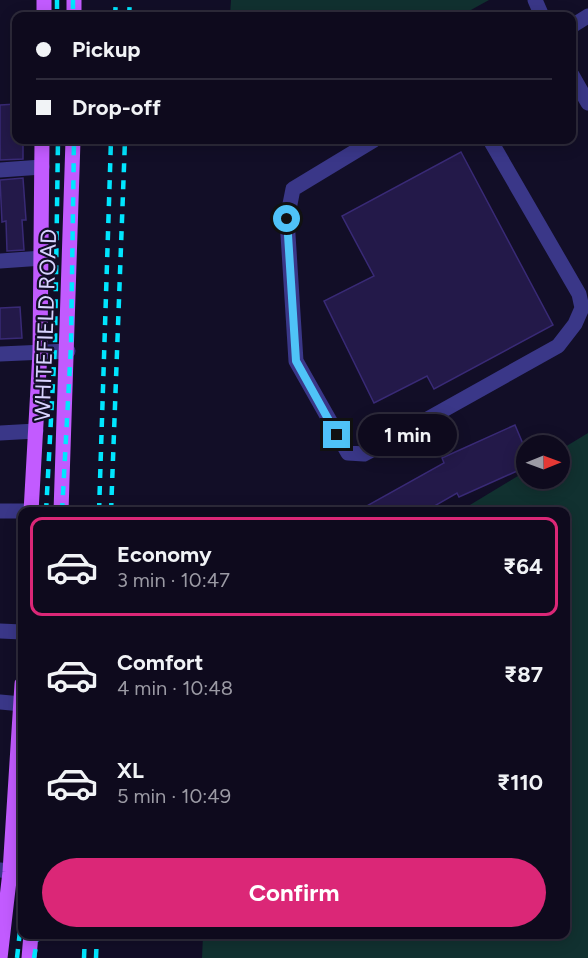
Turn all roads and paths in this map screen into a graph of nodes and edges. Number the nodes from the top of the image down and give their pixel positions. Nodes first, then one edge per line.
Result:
1 (576, 82) edge
2 (588, 103) edge
3 (42, 144) edge
4 (73, 144) edge
5 (367, 144) edge
6 (492, 144) edge
7 (42, 167) junction
8 (0, 170) edge
9 (43, 258) junction
10 (0, 261) edge
11 (68, 351) junction
12 (40, 352) junction
13 (0, 354) edge
14 (36, 431) junction
15 (0, 433) edge
16 (31, 507) edge
17 (62, 507) edge
18 (0, 511) edge
19 (18, 511) edge
20 (0, 631) edge
21 (18, 632) edge
22 (0, 702) edge
23 (18, 704) edge
24 (18, 765) edge
25 (11, 871) edge
26 (31, 939) edge
27 (0, 958) edge
28 (29, 958) edge

1 - 2 street
3 - 7 main road, WHITEFIELD ROAD
4 - 11 main road, WHITEFIELD ROAD
5 - 6 street
7 - 8 street
7 - 9 main road, WHITEFIELD ROAD
9 - 10 street
9 - 12 main road, WHITEFIELD ROAD
11 - 12 street
11 - 17 main road, WHITEFIELD ROAD
12 - 13 street
12 - 14 main road, WHITEFIELD ROAD
14 - 15 street
14 - 16 main road, WHITEFIELD ROAD
18 - 19 street
20 - 21 street
22 - 23 street
24 - 25 main road
25 - 27 main road
26 - 28 main road

